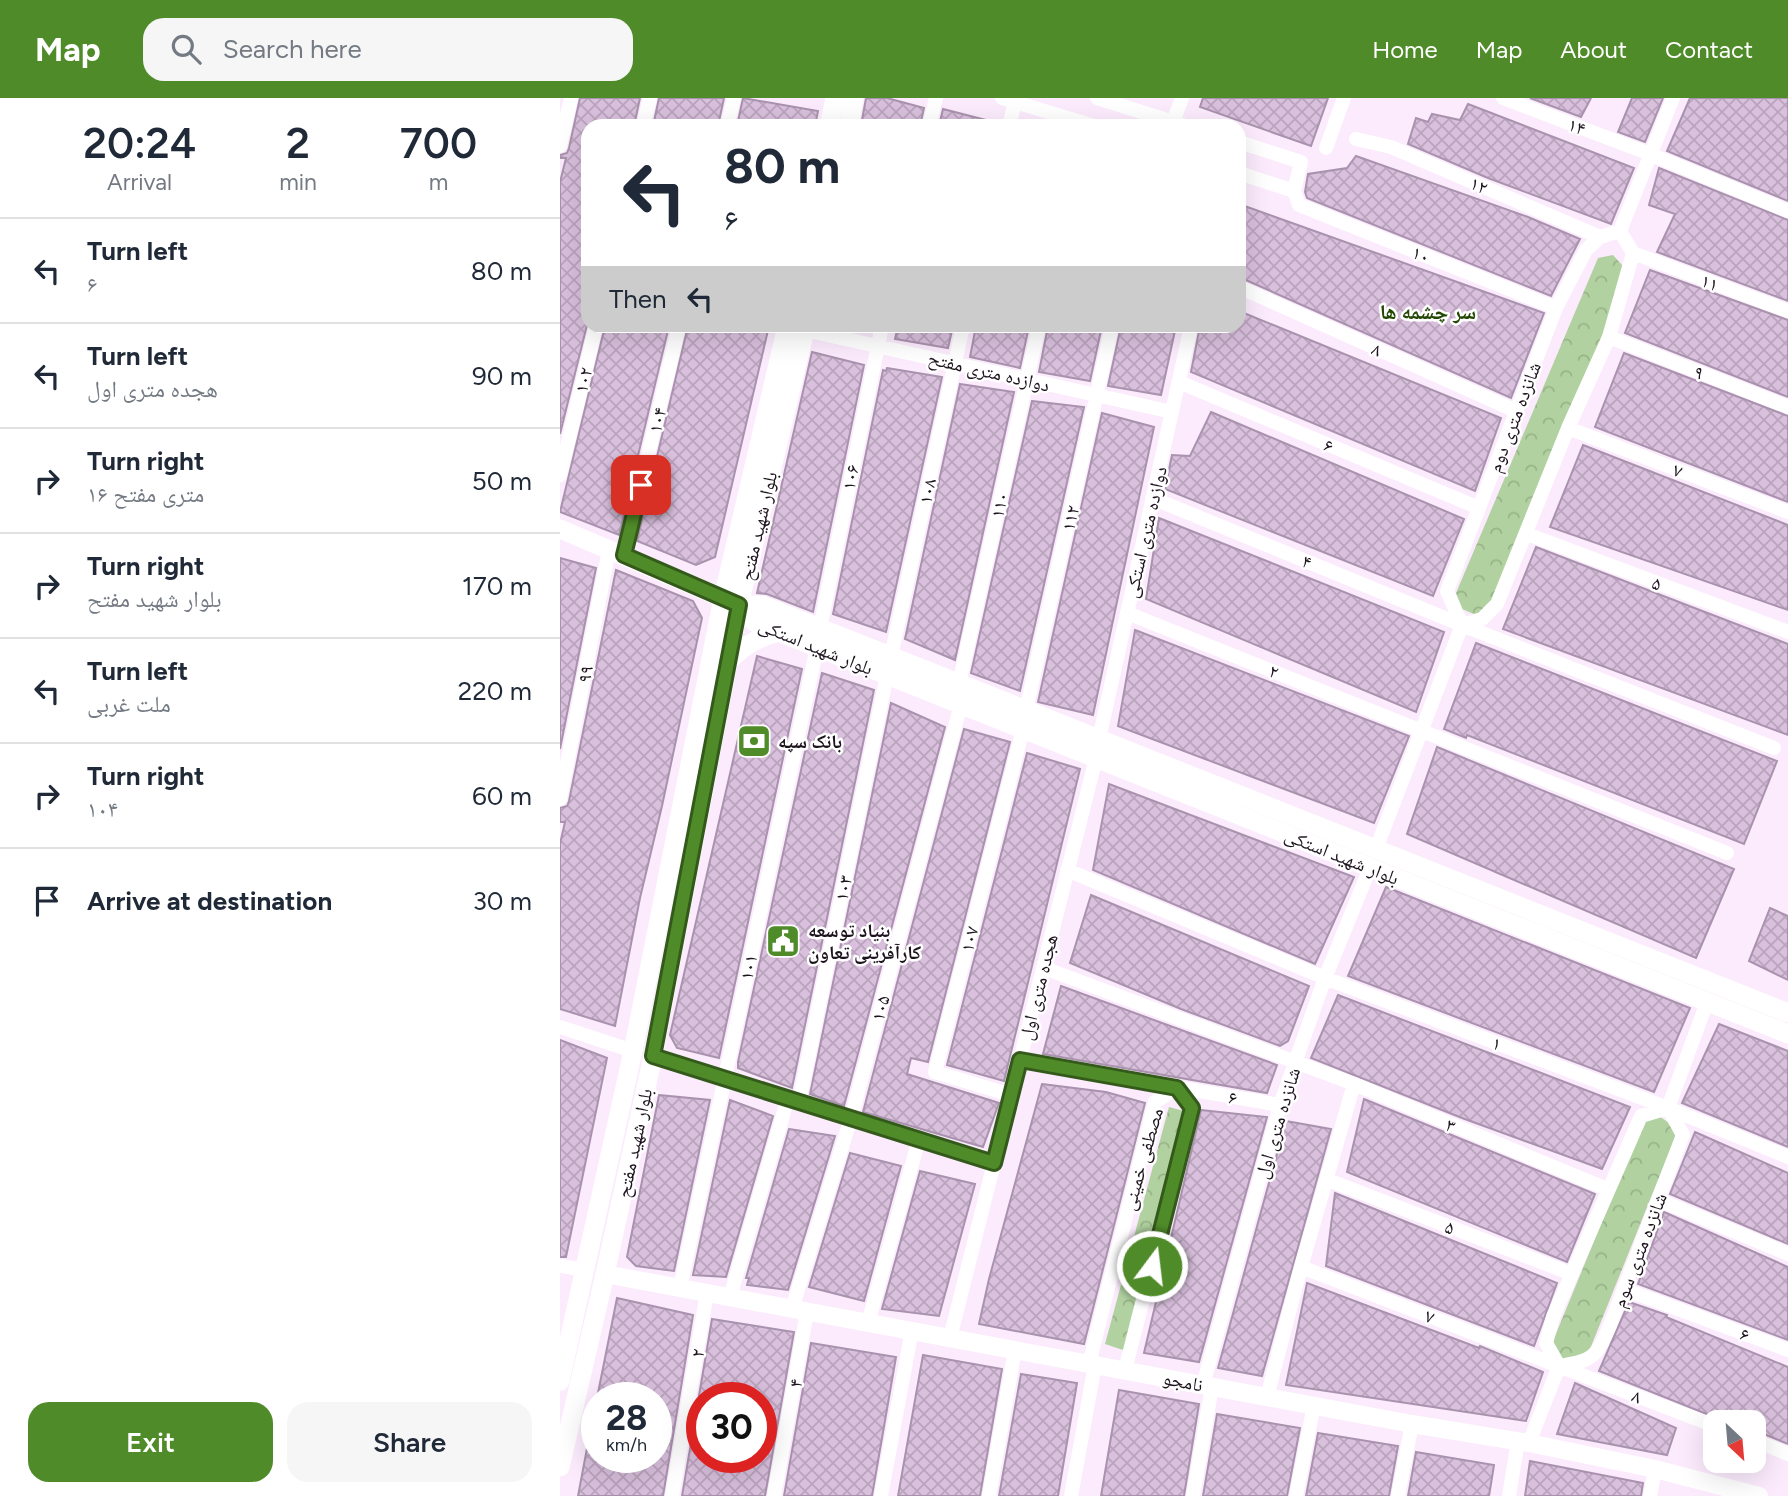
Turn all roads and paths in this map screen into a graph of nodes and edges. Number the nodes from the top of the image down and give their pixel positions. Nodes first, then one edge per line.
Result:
1 (571, 98) edge
2 (650, 98) edge
3 (734, 98) edge
4 (835, 98) edge
5 (854, 98) edge
6 (936, 98) edge
7 (1097, 98) edge
8 (1182, 98) edge
9 (1345, 98) edge
10 (1503, 98) edge
11 (1673, 98) edge
12 (1008, 100) edge
13 (645, 119) edge
14 (729, 119) edge
15 (830, 119) edge
16 (850, 119) edge
17 (931, 119) edge
18 (1009, 119) edge
19 (1067, 119) edge
20 (1163, 119) edge
21 (1180, 119) edge
22 (1356, 139) dead end
23 (1246, 144) edge
24 (560, 146) edge
25 (1326, 148) dead end
26 (1650, 154) junction
27 (1246, 175) edge
28 (1294, 191) junction
29 (1788, 211) edge
30 (1620, 231) junction
31 (1600, 237) junction
32 (1633, 253) junction
33 (1246, 290) edge
34 (1556, 307) junction
35 (1788, 311) edge
36 (594, 333) edge
37 (678, 333) edge
38 (798, 333) edge
39 (824, 333) edge
40 (880, 333) edge
41 (961, 333) edge
42 (1038, 333) edge
43 (1111, 333) edge
44 (1190, 333) edge
45 (1609, 337) junction
46 (877, 346) junction
47 (954, 363) junction
48 (1028, 380) junction
49 (1179, 382) junction
50 (1098, 395) junction
51 (1788, 407) edge
52 (1516, 411) junction
53 (1172, 412) junction
54 (1568, 428) junction
55 (560, 475) edge
56 (1152, 498) junction
57 (1479, 508) junction
58 (1788, 512) edge
59 (560, 529) edge
60 (1527, 534) junction
61 (617, 552) junction
62 (731, 602) junction
63 (1126, 613) junction
64 (1462, 625) junction
65 (780, 632) junction
66 (1788, 632) edge
67 (818, 638) junction
68 (728, 662) junction
69 (889, 665) junction
70 (959, 684) junction
71 (961, 704) junction
72 (1025, 720) junction
73 (1422, 729) junction
74 (1774, 748) dead end
75 (1097, 749) junction
76 (560, 799) edge
77 (1727, 852) dead end
78 (1373, 858) junction
79 (1067, 870) junction
80 (1478, 900) junction
81 (1044, 968) junction
82 (1325, 978) junction
83 (1707, 1002) junction
84 (1788, 1013) edge
85 (560, 1027) edge
86 (1788, 1034) edge
87 (633, 1051) junction
88 (653, 1056) junction
89 (1020, 1060) junction
90 (1294, 1063) junction
91 (724, 1078) junction
92 (1354, 1084) junction
93 (1177, 1088) junction
94 (1011, 1095) junction
95 (794, 1100) junction
96 (1280, 1105) junction
97 (1668, 1108) junction
98 (851, 1118) junction
99 (919, 1139) junction
100 (1788, 1157) edge
101 (994, 1163) junction
102 (1328, 1180) junction
103 (1607, 1189) junction
104 (1659, 1200) junction
105 (1788, 1254) edge
106 (560, 1266) edge
107 (1301, 1267) junction
108 (596, 1272) junction
109 (1572, 1274) junction
110 (680, 1288) junction
111 (1623, 1289) junction
112 (707, 1293) junction
113 (730, 1297) junction
114 (800, 1311) junction
115 (868, 1323) junction
116 (912, 1330) junction
117 (950, 1338) junction
118 (1015, 1350) junction
119 (1788, 1350) edge
120 (1092, 1364) junction
121 (1559, 1366) junction
122 (1125, 1370) junction
123 (560, 1381) edge
124 (1208, 1386) junction
125 (1267, 1397) junction
126 (1314, 1405) junction
127 (1703, 1421) edge
128 (1412, 1424) junction
129 (1523, 1442) junction
130 (1766, 1445) edge
131 (1788, 1454) edge
132 (560, 1467) edge
133 (1656, 1469) junction
134 (1753, 1495) edge
135 (672, 1496) edge
136 (774, 1496) edge
137 (881, 1496) edge
138 (989, 1496) edge
139 (1071, 1496) edge
140 (1193, 1496) edge
141 (1296, 1496) edge
142 (1398, 1496) edge
143 (1509, 1496) edge
144 (1650, 1496) edge

1 - 24 street
2 - 13 street
3 - 14 street
4 - 15 main road
5 - 16 main road
6 - 17 street
7 - 20 street
8 - 21 street
9 - 25 street
10 - 26 street, ۱۴
11 - 26 street
12 - 18 street
12 - 19 street
22 - 31 street, ۱۲
23 - 28 street
26 - 29 street, ۱۴
26 - 30 street
27 - 28 street
28 - 34 street, ۱۰
30 - 31 street
30 - 32 street
31 - 34 street, شانزده متری دوم
32 - 35 street, ۱۱
32 - 45 street
33 - 52 street, ۸
34 - 52 street, شانزده متری دوم
36 - 55 street, ۱۰۲
37 - 61 street, ۱۰۴
38 - 62 main road, بلوار شهید مفتح
39 - 46 street, دوازده متری مفتح
40 - 46 street, ۱۰۶
41 - 47 street, ۱۰۸
42 - 48 street, ۱۱۰
43 - 50 street, ۱۱۲
44 - 49 street, دوازده متری استکی
45 - 51 street, ۹
45 - 54 street
46 - 47 street, دوازده متری مفتح
46 - 67 street, ۱۰۶
47 - 48 street, دوازده متری مفتح
47 - 69 street, ۱۰۸
48 - 50 street, دوازده متری مفتح
48 - 70 street, ۱۱۰
49 - 53 street, دوازده متری استکی
49 - 57 street, ۶
50 - 53 street, دوازده متری مفتح
50 - 72 street, ۱۱۲
52 - 57 street, شانزده متری دوم
53 - 56 street, دوازده متری استکی
54 - 58 street, ۷
54 - 60 street
56 - 63 street, دوازده متری استکی
56 - 64 street, ۴
57 - 64 street, شانزده متری دوم
59 - 61 main road
60 - 64 street
60 - 66 street, ۵
61 - 62 main road
61 - 76 street, ۹۹
62 - 65 main road, بلوار شهید استکی
62 - 67 main road, بلوار شهید استکی
62 - 68 main road, بلوار شهید مفتح
62 - 87 main road, بلوار شهید مفتح
63 - 73 street, ۲
63 - 75 street, دوازده متری استکی
64 - 73 street
64 - 74 street
65 - 67 main road, بلوار شهید استکی
65 - 68 main road
67 - 69 main road, بلوار شهید استکی
67 - 91 street, ۱۰۱
68 - 88 main road, بلوار شهید مفتح
69 - 70 main road, بلوار شهید استکی
69 - 71 main road, بلوار شهید استکی
69 - 95 street, ۱۰۳
70 - 72 main road, بلوار شهید استکی
71 - 72 main road, بلوار شهید استکی
71 - 98 street, ۱۰۵
72 - 75 main road, بلوار شهید استکی
72 - 94 street, ۱۰۷
73 - 77 street
73 - 78 street
75 - 78 main road, بلوار شهید استکی
75 - 79 street, هجده متری اول
78 - 80 main road, بلوار شهید استکی
78 - 82 street, شانزده متری اول
79 - 81 street, هجده متری اول
79 - 82 street
80 - 83 main road, بلوار شهید استکی
80 - 84 main road, بلوار شهید استکی
81 - 89 street, هجده متری اول
81 - 90 street
82 - 90 street, شانزده متری اول
82 - 97 street, ۱
83 - 86 main road, بلوار شهید استکی
83 - 97 street
85 - 87 street
87 - 108 main road, بلوار شهید مفتح
88 - 91 street
88 - 108 main road, بلوار شهید مفتح
89 - 93 street, ۶
89 - 94 street, هجده متری اول
90 - 92 street, ۳
90 - 96 street, شانزده متری اول
91 - 95 street
91 - 110 street, ۱۰۱
92 - 102 street
92 - 103 street, ۳
93 - 96 street, ۶
93 - 120 street, مصطفی خمینی
93 - 122 street, مصطفی خمینی
94 - 101 street, هجده متری اول
95 - 98 street
95 - 113 street, ۱۰۳
96 - 124 street, شانزده متری اول
97 - 100 street
97 - 103 street
97 - 104 street, شانزده متری سوم
98 - 99 street
98 - 114 street, ۱۰۵
99 - 101 street
99 - 115 street
101 - 117 street, هجده متری اول
102 - 107 street
102 - 109 street, ۵
103 - 109 street
104 - 105 street
104 - 111 street, شانزده متری سوم
106 - 108 street
107 - 121 street, ۷
107 - 125 street
108 - 110 street, نامجو
108 - 123 main road, بلوار شهید مفتح
108 - 132 main road, بلوار شهید مفتح
109 - 121 street
110 - 112 street, نامجو
111 - 119 street, ۶
111 - 121 street, شانزده متری سوم
112 - 113 street, نامجو
112 - 135 street, ۲
113 - 114 street, نامجو
114 - 115 street, نامجو
114 - 136 street, ۴
115 - 116 street, نامجو
116 - 117 street, نامجو
116 - 137 street
117 - 118 street, نامجو
118 - 120 street, نامجو
118 - 138 street
120 - 122 street, نامجو
120 - 139 street, مصطفی خمینی
121 - 127 street, ۸
121 - 129 street
122 - 124 street, نامجو
124 - 125 street, نامجو
124 - 140 street
125 - 126 street, نامجو
126 - 128 street, نامجو
126 - 141 street
128 - 129 street, نامجو
128 - 142 street
129 - 133 street, نامجو
129 - 143 street
130 - 131 street
133 - 134 street, نامجو
133 - 144 street

